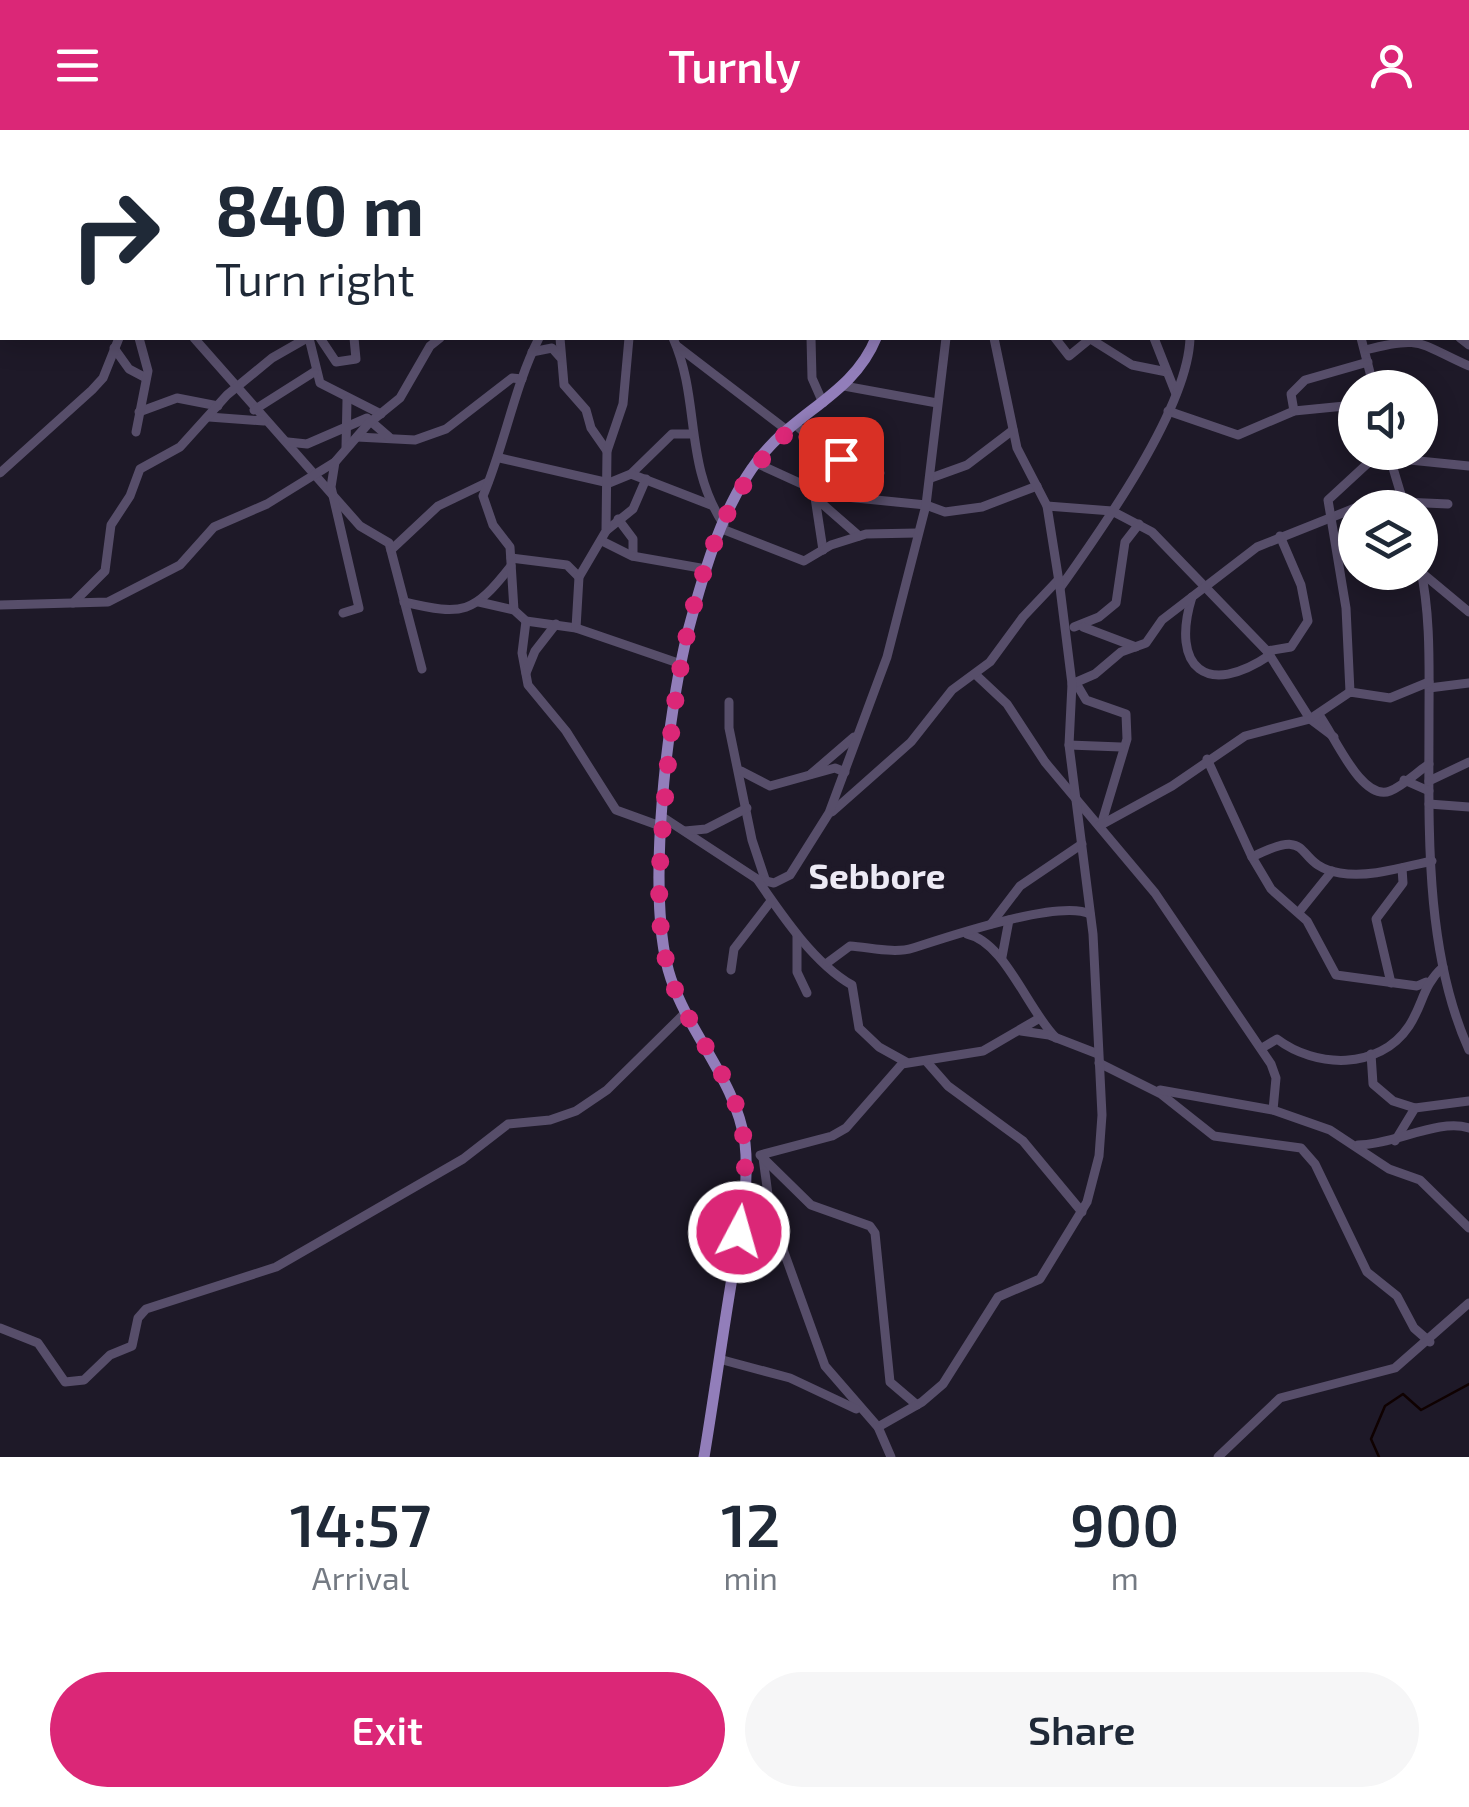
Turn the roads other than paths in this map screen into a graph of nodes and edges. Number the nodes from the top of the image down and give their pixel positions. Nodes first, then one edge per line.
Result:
1 (119, 340) edge
2 (141, 340) edge
3 (198, 340) edge
4 (304, 340) edge
5 (308, 340) edge
6 (321, 340) edge
7 (354, 340) edge
8 (436, 340) edge
9 (539, 340) edge
10 (560, 340) edge
11 (629, 340) edge
12 (811, 340) edge
13 (875, 340) edge
14 (946, 340) edge
15 (994, 340) edge
16 (1057, 340) edge
17 (1088, 340) edge
18 (1093, 340) edge
19 (1155, 340) edge
20 (1190, 340) edge
21 (1361, 340) edge
22 (1419, 340) edge
23 (1426, 340) edge
24 (675, 342) edge
25 (114, 348) junction
26 (1365, 350) junction
27 (532, 352) junction
28 (1368, 362) junction
29 (563, 364) junction
30 (1469, 366) edge
31 (129, 368) junction
32 (1370, 370) edge
33 (314, 372) junction
34 (1167, 372) junction
35 (105, 373) junction
36 (146, 378) junction
37 (522, 380) junction
38 (844, 386) junction
39 (235, 389) junction
40 (1176, 394) junction
41 (347, 400) junction
42 (823, 403) junction
43 (937, 403) junction
44 (218, 406) junction
45 (1338, 407) edge
46 (254, 410) junction
47 (1294, 411) junction
48 (139, 412) junction
49 (1168, 412) junction
50 (209, 416) junction
51 (376, 418) junction
52 (264, 421) junction
53 (350, 425) junction
54 (792, 428) junction
55 (1013, 430) junction
56 (136, 432) dead end
57 (692, 434) junction
58 (357, 437) junction
59 (391, 438) junction
60 (286, 442) junction
61 (818, 448) junction
62 (346, 449) junction
63 (608, 451) junction
64 (500, 458) junction
65 (336, 462) junction
66 (1438, 462) edge
67 (756, 463) junction
68 (1469, 466) edge
69 (1364, 470) edge
70 (0, 473) edge
71 (880, 473) dead end
72 (315, 474) junction
73 (631, 474) junction
74 (646, 478) junction
75 (931, 478) junction
76 (490, 480) junction
77 (608, 483) junction
78 (1037, 486) junction
79 (332, 493) junction
80 (818, 495) junction
81 (608, 500) junction
82 (1438, 503) edge
83 (1448, 504) dead end
84 (711, 505) junction
85 (926, 505) junction
86 (1047, 506) junction
87 (1112, 511) junction
88 (1338, 513) edge
89 (1331, 515) junction
90 (620, 520) junction
91 (1138, 524) junction
92 (723, 527) junction
93 (917, 533) junction
94 (859, 536) junction
95 (1280, 536) junction
96 (606, 540) junction
97 (391, 550) junction
98 (823, 550) junction
99 (634, 556) junction
100 (511, 562) junction
101 (706, 568) junction
102 (579, 576) junction
103 (1060, 583) junction
104 (1438, 585) edge
105 (1422, 590) edge
106 (1197, 591) junction
107 (404, 602) junction
108 (479, 602) junction
109 (72, 603) junction
110 (0, 605) edge
111 (514, 610) junction
112 (343, 612) dead end
113 (1469, 612) edge
114 (526, 622) junction
115 (556, 624) junction
116 (576, 628) junction
117 (1069, 628) junction
118 (1136, 647) junction
119 (1268, 653) junction
120 (682, 664) junction
121 (422, 669) dead end
122 (526, 673) junction
123 (975, 674) junction
124 (1469, 683) edge
125 (1074, 684) junction
126 (1429, 685) junction
127 (1350, 692) junction
128 (729, 702) dead end
129 (1314, 717) junction
130 (854, 738) junction
131 (1069, 745) junction
132 (1121, 747) junction
133 (1207, 758) junction
134 (1469, 762) edge
135 (1429, 764) junction
136 (740, 768) junction
137 (845, 772) junction
138 (811, 774) junction
139 (1404, 780) junction
140 (1429, 786) junction
141 (1078, 802) junction
142 (1429, 804) junction
143 (746, 808) junction
144 (1469, 808) edge
145 (830, 813) junction
146 (663, 823) junction
147 (1101, 824) junction
148 (684, 831) junction
149 (1082, 844) junction
150 (1252, 857) junction
151 (1432, 861) junction
152 (1402, 868) junction
153 (1332, 871) junction
154 (761, 881) junction
155 (771, 900) junction
156 (1087, 910) junction
157 (1299, 912) junction
158 (1009, 920) junction
159 (991, 924) junction
160 (964, 934) junction
161 (797, 935) junction
162 (1002, 956) junction
163 (827, 963) junction
164 (1443, 966) junction
165 (731, 970) dead end
166 (1426, 982) junction
167 (1392, 983) junction
168 (807, 992) dead end
169 (686, 1013) junction
170 (1038, 1019) junction
171 (1018, 1030) junction
172 (1056, 1038) junction
173 (1468, 1045) edge
174 (1262, 1048) junction
175 (1371, 1054) junction
176 (1099, 1059) junction
177 (926, 1061) junction
178 (908, 1063) junction
179 (1150, 1089) junction
180 (1469, 1101) edge
181 (1415, 1108) junction
182 (1273, 1110) junction
183 (1469, 1128) edge
184 (1393, 1143) junction
185 (1358, 1145) junction
186 (761, 1156) junction
187 (746, 1158) junction
188 (1082, 1212) junction
189 (1469, 1228) edge
190 (1469, 1303) edge
191 (1410, 1321) junction
192 (0, 1328) edge
193 (1430, 1342) junction
194 (1415, 1354) junction
195 (720, 1359) junction
196 (916, 1405) junction
197 (863, 1412) junction
198 (878, 1427) junction
199 (704, 1457) edge
200 (891, 1457) edge
201 (1218, 1457) edge

1 - 25 street
2 - 36 street
3 - 39 street
4 - 39 street
5 - 33 street
6 - 7 street
8 - 51 street
9 - 27 street
10 - 29 street
11 - 63 street
12 - 42 street
13 - 38 main road
14 - 43 street
15 - 55 street
16 - 17 street
18 - 34 street
19 - 34 street
20 - 40 street
21 - 26 street
22 - 26 street
23 - 30 street
24 - 54 street
24 - 57 street
25 - 31 street
25 - 35 street
26 - 28 street
27 - 29 street
27 - 37 street
28 - 32 street
28 - 47 street
29 - 63 street
31 - 35 street
31 - 36 street
33 - 41 street
33 - 46 street
34 - 40 street
35 - 70 street
36 - 48 street
37 - 59 street
37 - 64 street
38 - 42 main road
38 - 43 street
39 - 44 street
39 - 46 street
40 - 49 street
41 - 51 street
41 - 53 street
42 - 54 main road
43 - 75 street
44 - 48 street
44 - 50 street
45 - 47 street
46 - 52 street
47 - 49 street
48 - 56 street
49 - 87 street
50 - 52 street
50 - 109 street
51 - 53 street
51 - 58 street
51 - 59 street
52 - 60 street
53 - 60 street
53 - 62 street
54 - 61 street
54 - 67 main road
55 - 75 street
55 - 78 street
57 - 73 street
57 - 84 street
58 - 59 street
58 - 62 street
60 - 72 street
61 - 71 street
61 - 80 street
62 - 65 street
63 - 77 street
64 - 76 street
64 - 77 street
65 - 72 street
65 - 79 street
66 - 68 street
67 - 80 street
67 - 92 main road
69 - 89 street
72 - 79 street
72 - 109 street
73 - 74 street
73 - 77 street
74 - 84 street
74 - 90 street
75 - 85 street
76 - 97 street
76 - 100 street
77 - 81 street
78 - 85 street
78 - 86 street
79 - 97 street
79 - 112 street
80 - 85 street
80 - 94 street
80 - 98 street
81 - 90 street
81 - 96 street
82 - 83 street
84 - 92 street
85 - 93 street
86 - 87 street
86 - 103 street
87 - 91 street
87 - 103 street
88 - 89 street
89 - 95 street
89 - 127 street
90 - 96 street
90 - 99 street
91 - 106 street
91 - 117 street
92 - 98 street
92 - 101 main road
93 - 94 street
93 - 130 street
94 - 98 street
95 - 106 street
95 - 119 street
96 - 99 street
96 - 102 street
97 - 107 street
99 - 101 street
100 - 102 street
100 - 108 street
100 - 111 street
101 - 120 main road
102 - 116 street
103 - 117 street
103 - 123 street
104 - 113 street
105 - 126 street
106 - 118 street
106 - 119 street
106 - 119 street
107 - 108 street
107 - 121 street
108 - 111 street
109 - 110 street
111 - 114 street
114 - 115 street
114 - 122 street
115 - 116 street
115 - 122 street
116 - 120 street
117 - 118 street
117 - 125 street
118 - 125 street
119 - 129 street
120 - 146 main road
122 - 146 street
123 - 141 street
123 - 145 street
124 - 126 street
125 - 131 street
125 - 132 street
126 - 127 street
126 - 135 street
127 - 129 street
128 - 136 street
129 - 133 street
129 - 139 street
130 - 137 street
130 - 138 street
131 - 132 street
131 - 141 street
132 - 147 street
133 - 147 street
133 - 150 street
134 - 140 street
135 - 139 street
135 - 140 street
136 - 138 street
136 - 143 street
137 - 138 street
137 - 145 street
139 - 140 street
140 - 142 street
141 - 147 street
141 - 149 street
142 - 144 street
142 - 151 street
143 - 148 street
143 - 154 street
145 - 154 street
146 - 148 street
146 - 169 main road
147 - 174 street
148 - 154 street
149 - 156 street
149 - 159 street
150 - 153 street
150 - 157 street
151 - 152 street
151 - 164 street
152 - 153 street
152 - 167 street
153 - 157 street
154 - 155 street
155 - 161 street
155 - 165 street
156 - 158 street
156 - 176 street
157 - 167 street
158 - 159 street
158 - 162 street
159 - 160 street
160 - 162 street
160 - 163 street
161 - 163 street
161 - 168 street
162 - 170 street
163 - 178 street
164 - 166 street
164 - 173 street
166 - 167 street
166 - 175 street
169 - 187 main road
169 - 192 street
170 - 171 street
170 - 172 street
171 - 172 street
171 - 177 street
172 - 176 street
174 - 175 street
174 - 182 street
175 - 181 street
176 - 179 street
176 - 188 street
177 - 178 street
177 - 188 street
178 - 186 street
179 - 182 street
179 - 191 street
180 - 181 street
181 - 184 street
182 - 185 street
183 - 184 street
184 - 185 street
185 - 189 street
186 - 187 street
186 - 196 street
186 - 197 street
187 - 195 main road
188 - 196 street
190 - 193 street
191 - 193 street
191 - 194 street
193 - 194 street
194 - 201 street
195 - 197 street
195 - 199 main road
196 - 198 street
197 - 198 street
198 - 200 street

